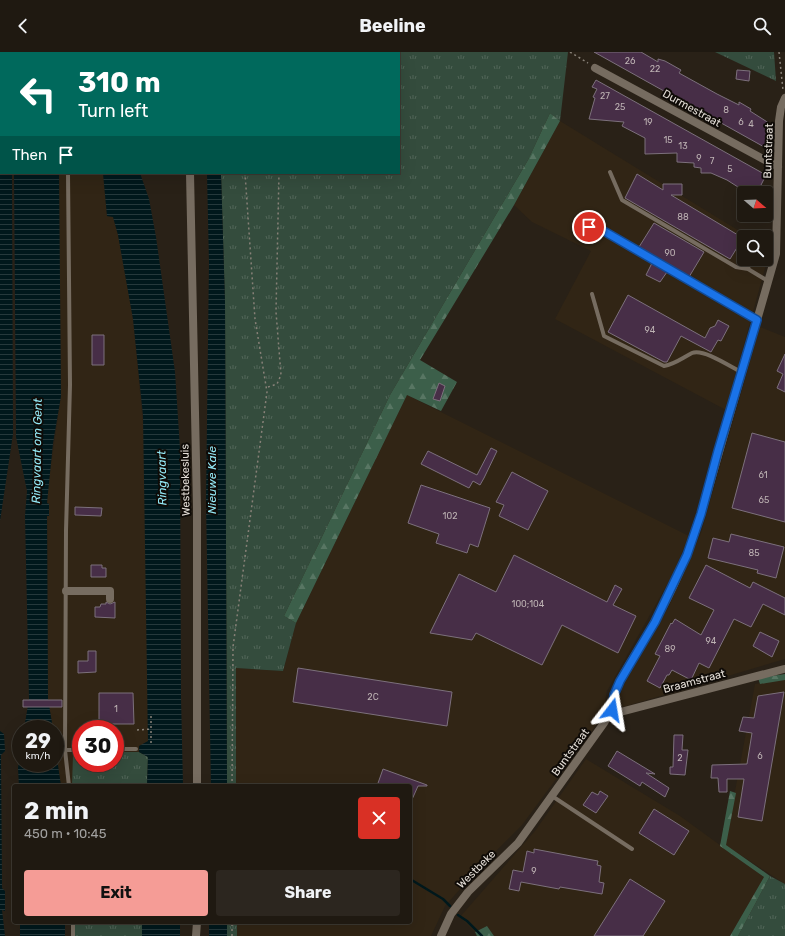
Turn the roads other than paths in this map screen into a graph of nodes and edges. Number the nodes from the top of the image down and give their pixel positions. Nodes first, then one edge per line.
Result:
1 (595, 68) road end
2 (785, 98) edge
3 (778, 166) junction
4 (610, 172) dead end
5 (68, 174) edge
6 (190, 174) edge
7 (589, 227) dead end
8 (749, 266) edge
9 (748, 269) junction
10 (768, 282) junction
11 (592, 294) dead end
12 (757, 320) junction
13 (742, 372) junction
14 (103, 582) dead end
15 (66, 591) junction
16 (104, 591) junction
17 (110, 599) dead end
18 (784, 669) dead end
19 (609, 715) junction
20 (124, 749) edge
21 (136, 749) dead end
22 (65, 750) junction
23 (72, 750) edge
24 (69, 784) edge
25 (197, 784) edge
26 (552, 796) junction
27 (533, 822) joint
28 (632, 849) dead end
29 (72, 924) edge
30 (197, 924) edge
31 (73, 936) edge
32 (196, 936) edge
33 (441, 936) edge

1 - 3 street, Durmestraat
2 - 3 street, Buntstraat
3 - 10 street, Buntstraat
4 - 9 lane
5 - 15 lane
6 - 25 street, Westbekesluis
7 - 12 lane
8 - 9 lane
9 - 10 lane
10 - 12 street, Buntstraat
11 - 13 lane
12 - 13 street, Buntstraat
13 - 19 street, Buntstraat
14 - 16 street
15 - 16 street
15 - 22 lane
16 - 17 street
18 - 19 street, Braamstraat
19 - 26 street, Buntstraat
20 - 21 lane
22 - 23 lane
22 - 24 lane
26 - 27 street, Buntstraat
26 - 28 lane
27 - 33 street, Westbeke
29 - 31 lane
30 - 32 street

